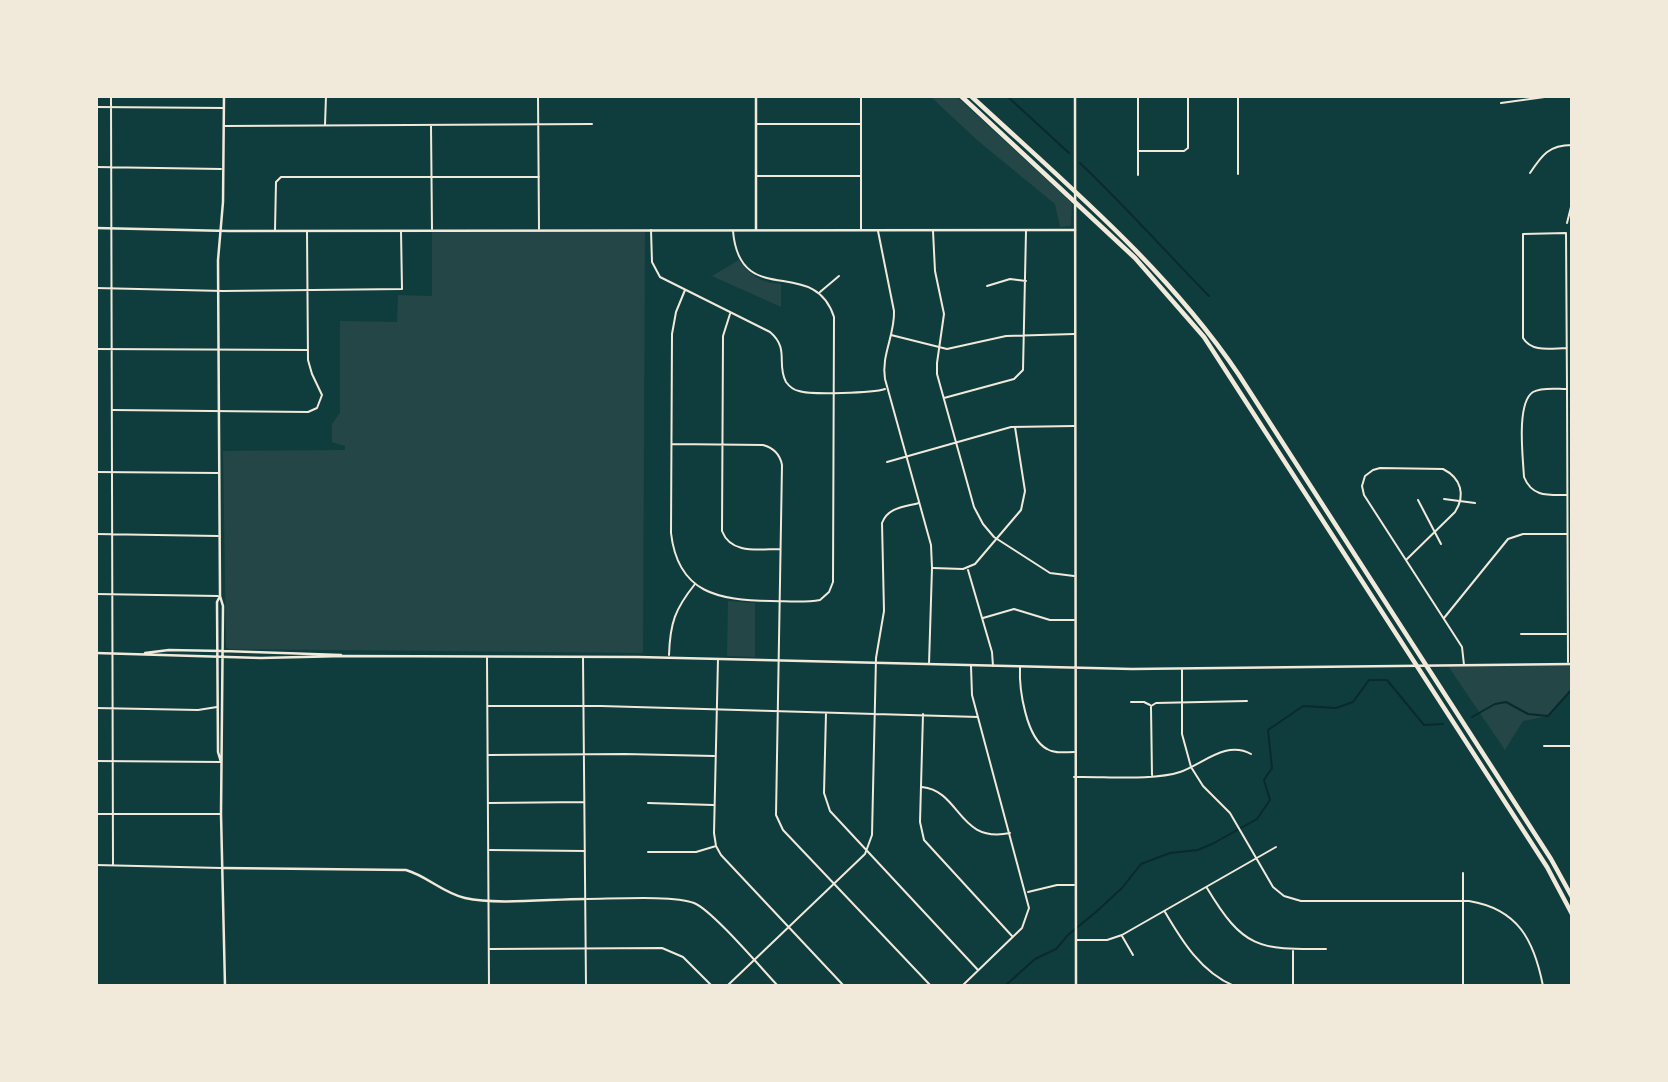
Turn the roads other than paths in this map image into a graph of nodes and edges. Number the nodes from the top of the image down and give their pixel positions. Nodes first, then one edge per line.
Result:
1 (111, 96) edge
2 (224, 96) edge
3 (326, 96) edge
4 (538, 96) edge
5 (861, 96) edge
6 (961, 96) edge
7 (971, 96) edge
8 (1075, 96) edge
9 (1138, 96) edge
10 (1188, 96) edge
11 (1238, 96) edge
12 (1552, 96) edge
13 (756, 97) edge
14 (1501, 103) dead end
15 (96, 107) edge
16 (111, 107) junction
17 (224, 108) junction
18 (538, 124) junction
19 (593, 124) dead end
20 (756, 124) junction
21 (861, 124) junction
22 (325, 125) junction
23 (431, 125) junction
24 (224, 126) junction
25 (1572, 145) edge
26 (1138, 151) junction
27 (96, 167) edge
28 (111, 167) junction
29 (223, 169) junction
30 (1530, 173) dead end
31 (1138, 174) dead end
32 (1238, 174) dead end
33 (756, 176) junction
34 (861, 176) junction
35 (431, 177) junction
36 (538, 177) junction
37 (1572, 203) edge
38 (1567, 223) dead end
39 (96, 228) edge
40 (111, 228) junction
41 (539, 229) junction
42 (651, 229) junction
43 (220, 230) junction
44 (275, 230) junction
45 (307, 230) junction
46 (401, 230) junction
47 (432, 230) junction
48 (733, 230) junction
49 (756, 230) junction
50 (861, 230) junction
51 (878, 230) junction
52 (933, 230) junction
53 (1026, 230) junction
54 (1075, 230) junction
55 (839, 276) dead end
56 (1026, 281) junction
57 (987, 286) dead end
58 (96, 288) edge
59 (111, 288) junction
60 (218, 290) junction
61 (308, 290) junction
62 (685, 290) junction
63 (819, 293) junction
64 (731, 313) junction
65 (1023, 334) junction
66 (1075, 334) junction
67 (890, 335) junction
68 (1567, 348) junction
69 (96, 349) edge
70 (111, 349) junction
71 (939, 349) junction
72 (308, 350) junction
73 (218, 351) junction
74 (887, 388) junction
75 (1567, 389) junction
76 (834, 392) junction
77 (944, 398) junction
78 (112, 410) junction
79 (219, 412) junction
80 (1075, 426) junction
81 (1015, 427) junction
82 (956, 442) junction
83 (671, 444) junction
84 (723, 445) junction
85 (906, 456) junction
86 (887, 462) dead end
87 (96, 472) edge
88 (112, 472) junction
89 (219, 473) junction
90 (1567, 495) junction
91 (1444, 499) dead end
92 (1418, 500) dead end
93 (919, 502) junction
94 (1461, 502) junction
95 (1475, 503) dead end
96 (1434, 532) junction
97 (96, 534) edge
98 (1567, 534) junction
99 (112, 535) junction
100 (220, 536) junction
101 (997, 539) junction
102 (1441, 544) dead end
103 (782, 549) junction
104 (1406, 560) junction
105 (932, 568) junction
106 (968, 568) junction
107 (1074, 576) junction
108 (696, 583) junction
109 (96, 594) edge
110 (112, 594) junction
111 (219, 596) junction
112 (781, 601) junction
113 (982, 618) junction
114 (1444, 619) junction
115 (1074, 620) junction
116 (1521, 634) dead end
117 (1567, 634) junction
118 (216, 651) junction
119 (223, 651) junction
120 (96, 653) edge
121 (112, 653) junction
122 (142, 654) junction
123 (344, 656) junction
124 (487, 657) junction
125 (583, 657) junction
126 (216, 658) junction
127 (223, 658) junction
128 (669, 658) junction
129 (718, 659) junction
130 (780, 661) junction
131 (877, 664) junction
132 (1570, 664) edge
133 (929, 665) junction
134 (971, 666) junction
135 (1465, 666) junction
136 (993, 667) junction
137 (1020, 667) junction
138 (1074, 668) junction
139 (1182, 668) junction
140 (1247, 701) dead end
141 (1131, 702) dead end
142 (1182, 702) junction
143 (488, 706) junction
144 (584, 706) junction
145 (1151, 706) junction
146 (96, 708) edge
147 (112, 708) junction
148 (217, 708) junction
149 (223, 708) junction
150 (717, 709) junction
151 (778, 711) junction
152 (826, 712) junction
153 (875, 713) junction
154 (923, 714) junction
155 (978, 717) junction
156 (1544, 746) dead end
157 (1572, 746) edge
158 (1074, 752) junction
159 (584, 754) junction
160 (1251, 754) dead end
161 (488, 755) junction
162 (716, 756) junction
163 (96, 761) edge
164 (112, 761) junction
165 (221, 762) junction
166 (1191, 767) junction
167 (1152, 776) junction
168 (1074, 777) junction
169 (921, 787) junction
170 (584, 802) junction
171 (488, 803) junction
172 (648, 803) dead end
173 (715, 805) junction
174 (96, 814) edge
175 (112, 814) junction
176 (222, 814) junction
177 (1010, 833) junction
178 (716, 846) junction
179 (1276, 847) dead end
180 (489, 850) junction
181 (585, 851) junction
182 (648, 852) dead end
183 (867, 852) junction
184 (1256, 858) junction
185 (96, 865) edge
186 (113, 865) junction
187 (222, 868) junction
188 (1463, 873) dead end
189 (834, 884) junction
190 (1075, 885) junction
191 (1206, 887) junction
192 (1027, 892) junction
193 (1572, 897) edge
194 (585, 899) junction
195 (488, 900) junction
196 (1463, 901) junction
197 (1164, 911) junction
198 (1572, 914) edge
199 (788, 927) junction
200 (1122, 935) junction
201 (1013, 937) junction
202 (1076, 939) junction
203 (586, 948) junction
204 (489, 949) junction
205 (1326, 949) dead end
206 (1293, 950) junction
207 (1133, 955) dead end
208 (754, 960) junction
209 (979, 970) junction
210 (225, 986) edge
211 (489, 986) edge
212 (586, 986) edge
213 (712, 986) edge
214 (727, 986) edge
215 (778, 986) edge
216 (844, 986) edge
217 (931, 986) edge
218 (962, 986) edge
219 (1076, 986) edge
220 (1234, 986) edge
221 (1293, 986) edge
222 (1463, 986) edge
223 (1543, 986) edge

1 - 16 street
2 - 17 main road
3 - 22 street
4 - 18 street
5 - 21 street
6 - 198 highway
7 - 193 highway
8 - 54 main road
9 - 26 street
10 - 26 street
11 - 32 street
12 - 14 street
13 - 20 main road
15 - 16 street
16 - 17 street
16 - 28 street
17 - 24 main road
18 - 19 street
18 - 23 street
18 - 36 street
20 - 21 street
20 - 33 main road
21 - 34 street
22 - 23 street
22 - 24 street
23 - 35 street
24 - 29 main road
25 - 30 street
26 - 31 street
27 - 28 street
28 - 29 street
28 - 40 street
29 - 43 main road
33 - 34 street
33 - 49 main road
34 - 50 street
35 - 36 street
35 - 44 street
35 - 47 street
36 - 41 street
37 - 38 street
39 - 40 main road
40 - 43 main road
40 - 59 street
41 - 42 main road
41 - 47 main road
42 - 48 main road
42 - 62 street
43 - 44 main road
43 - 60 main road
44 - 45 main road
45 - 46 main road
45 - 61 street
46 - 47 main road
46 - 61 street
48 - 49 main road
48 - 63 street
49 - 50 main road
50 - 51 main road
51 - 52 main road
51 - 67 street
52 - 53 main road
52 - 71 street
53 - 54 main road
53 - 56 street
54 - 66 main road
55 - 63 street
56 - 57 street
56 - 65 street
58 - 59 street
59 - 60 street
59 - 70 street
60 - 61 street
60 - 73 main road
61 - 72 street
62 - 64 street
62 - 83 street
63 - 76 street
64 - 76 street
64 - 84 street
65 - 66 street
65 - 71 street
65 - 77 street
66 - 80 main road
67 - 71 street
67 - 74 street
68 - 68 street
68 - 75 street
69 - 70 street
70 - 73 street
70 - 78 street
71 - 77 street
72 - 73 street
72 - 79 street
73 - 79 main road
74 - 76 street
74 - 85 street
75 - 90 street
75 - 90 street
76 - 112 street
77 - 82 street
78 - 79 street
78 - 88 street
79 - 89 main road
80 - 81 street
80 - 107 main road
81 - 82 street
81 - 101 street
82 - 85 street
82 - 101 street
83 - 84 street
83 - 108 street
84 - 103 street
84 - 103 street
85 - 86 street
85 - 93 street
87 - 88 street
88 - 89 street
88 - 99 street
89 - 100 main road
90 - 98 street
91 - 94 street
92 - 96 street
93 - 105 street
93 - 131 street
94 - 95 street
94 - 96 street
94 - 104 street
96 - 102 street
96 - 104 street
97 - 99 street
98 - 114 street
98 - 117 street
99 - 100 street
99 - 110 street
100 - 111 main road
101 - 106 street
101 - 107 street
103 - 112 street
104 - 114 street
105 - 106 street
105 - 133 street
106 - 113 street
107 - 115 main road
108 - 112 street
108 - 128 street
109 - 110 street
110 - 111 street
110 - 121 street
111 - 118 main road
111 - 119 main road
112 - 130 street
113 - 115 street
113 - 136 street
114 - 135 street
115 - 138 main road
116 - 117 street
117 - 132 street
118 - 119 main road
118 - 122 main road
118 - 126 main road
119 - 123 main road
119 - 127 main road
120 - 121 main road
121 - 122 main road
121 - 147 street
122 - 126 main road
123 - 124 main road
123 - 127 main road
124 - 125 main road
124 - 143 street
125 - 128 main road
125 - 144 street
126 - 127 main road
126 - 148 main road
127 - 149 main road
128 - 129 main road
129 - 130 main road
129 - 150 street
130 - 131 main road
130 - 151 street
131 - 133 main road
131 - 153 street
132 - 135 main road
133 - 134 main road
134 - 136 main road
134 - 155 street
135 - 139 main road
136 - 137 main road
137 - 138 main road
137 - 158 street
138 - 139 main road
138 - 158 main road
139 - 142 street
140 - 142 street
141 - 145 street
142 - 145 street
142 - 166 street
143 - 144 street
143 - 161 street
144 - 150 street
144 - 159 street
145 - 167 street
146 - 147 street
147 - 148 street
147 - 164 street
148 - 149 street
148 - 165 main road
149 - 165 main road
150 - 151 street
150 - 162 street
151 - 152 street
151 - 189 street
152 - 153 street
152 - 183 street
153 - 154 street
153 - 183 street
154 - 155 street
154 - 169 street
155 - 177 street
156 - 157 street
158 - 168 main road
159 - 161 street
159 - 162 street
159 - 170 street
160 - 166 street
161 - 171 street
162 - 173 street
163 - 164 street
164 - 165 street
164 - 175 street
165 - 176 main road
166 - 167 street
166 - 184 street
167 - 168 street
168 - 190 main road
169 - 177 street
169 - 201 street
170 - 171 street
170 - 181 street
171 - 180 street
172 - 173 street
173 - 178 street
174 - 175 street
175 - 176 street
175 - 186 street
176 - 187 main road
177 - 192 street
178 - 182 street
178 - 199 street
179 - 184 street
180 - 181 street
180 - 195 street
181 - 194 street
183 - 189 street
183 - 209 street
184 - 191 street
184 - 196 street
185 - 186 street
186 - 187 street
187 - 195 main road
187 - 210 main road
188 - 196 street
189 - 199 street
189 - 217 street
190 - 192 street
190 - 202 main road
191 - 197 street
191 - 206 street
192 - 201 street
194 - 195 main road
194 - 203 street
194 - 208 street
195 - 204 street
196 - 222 street
196 - 223 street
197 - 200 street
197 - 220 street
199 - 208 street
199 - 216 street
200 - 202 street
200 - 207 street
201 - 209 street
202 - 219 main road
203 - 204 street
203 - 212 street
203 - 213 street
204 - 211 street
205 - 206 street
206 - 221 street
208 - 214 street
208 - 215 street
209 - 218 street

